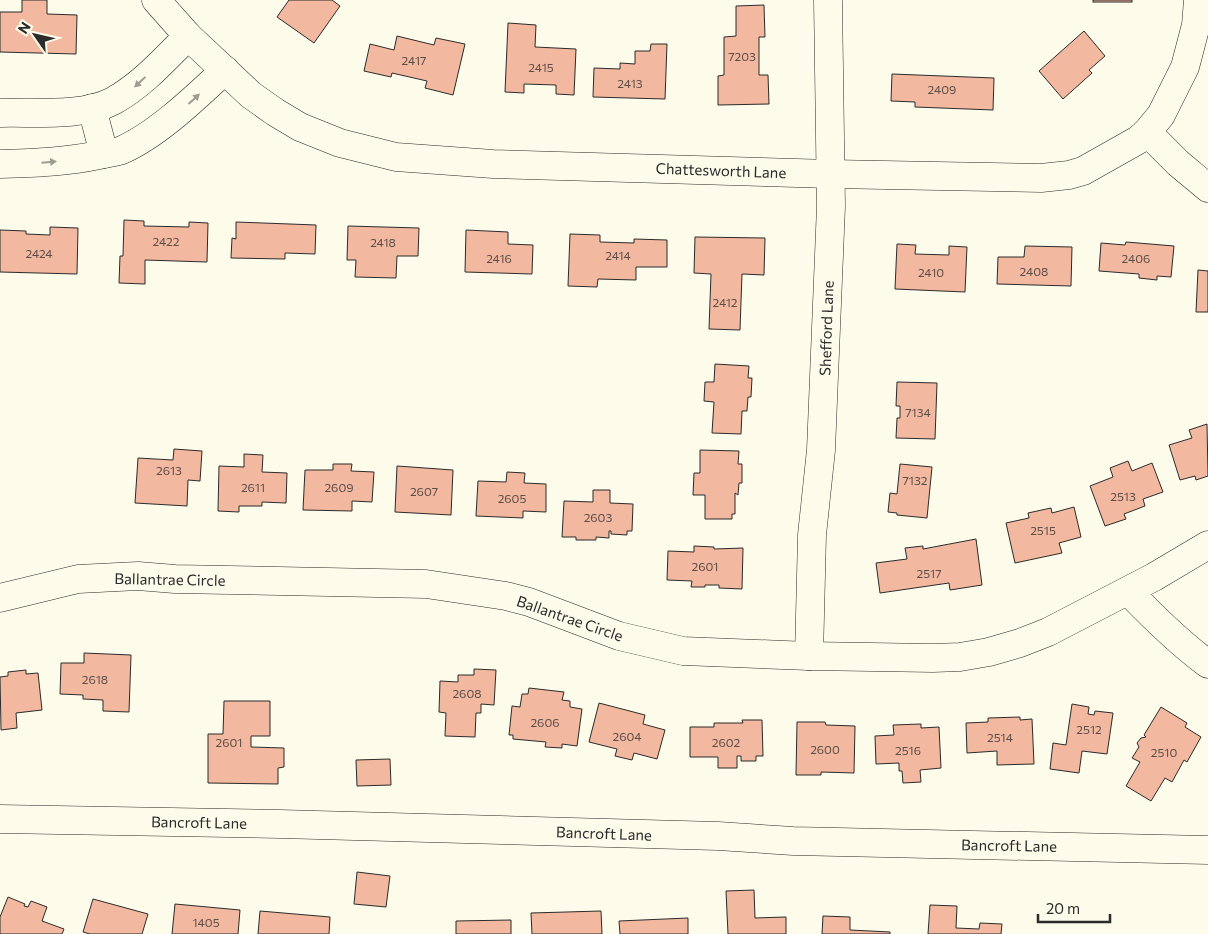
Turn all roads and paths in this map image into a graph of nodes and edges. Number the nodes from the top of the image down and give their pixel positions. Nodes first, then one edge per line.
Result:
1 (156, 0) edge
2 (828, 0) edge
3 (1198, 0) edge
4 (188, 36) junction
5 (225, 70) junction
6 (92, 108) junction
7 (0, 113) edge
8 (1147, 132) junction
9 (104, 154) junction
10 (0, 164) edge
11 (831, 174) junction
12 (1208, 188) edge
13 (1208, 545) edge
14 (1128, 591) junction
15 (0, 598) edge
16 (809, 656) junction
17 (1208, 664) edge
18 (0, 819) edge
19 (1208, 850) edge

1 - 4 street, Chattesworth Lane
2 - 11 street, Shefford Lane
3 - 8 street, Chattesworth Lane
4 - 5 street, Chattesworth Lane
4 -> 6 street
9 -> 5 street
5 - 11 street, Chattesworth Lane
6 - 7 street
6 - 9 street
8 - 11 street, Chattesworth Lane
8 - 12 street
10 -> 9 street
11 - 16 street, Shefford Lane
13 - 14 street, Ballantrae Circle
14 - 16 street, Ballantrae Circle
14 - 17 street
15 - 16 street, Ballantrae Circle
18 - 19 street, Bancroft Lane

